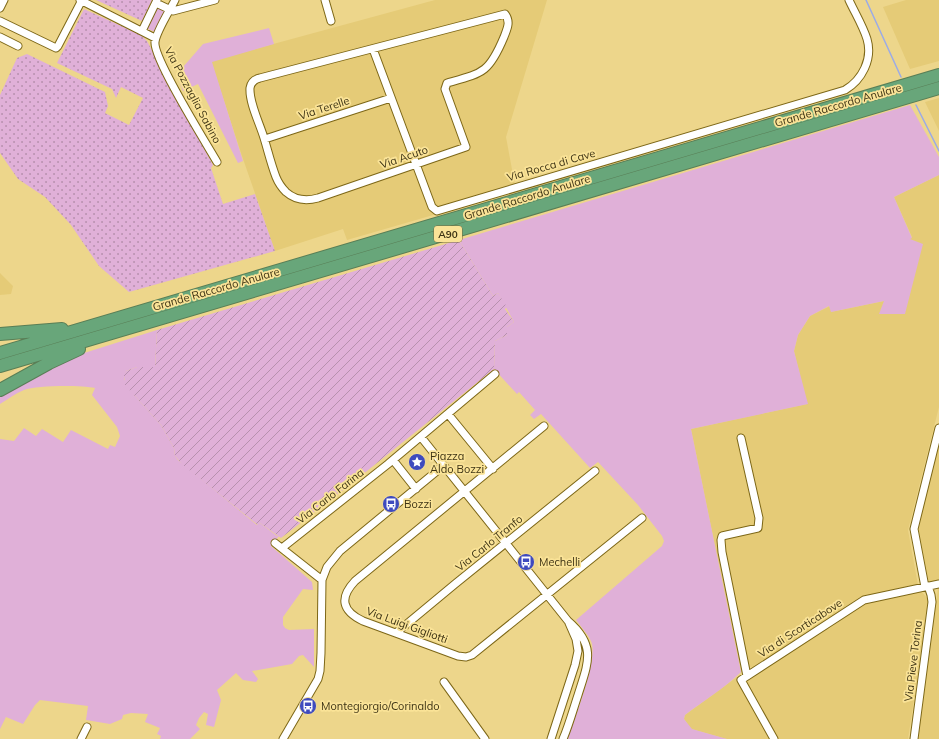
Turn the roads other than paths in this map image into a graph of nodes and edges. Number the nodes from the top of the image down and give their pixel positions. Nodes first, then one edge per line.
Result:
1 (4, 0) edge
2 (81, 0) edge
3 (175, 0) edge
4 (215, 0) edge
5 (325, 0) edge
6 (849, 0) edge
7 (157, 2) edge
8 (0, 8) edge
9 (170, 10) junction
10 (0, 21) edge
11 (331, 21) dead end
12 (142, 31) junction
13 (0, 37) edge
14 (155, 38) junction
15 (18, 46) dead end
16 (373, 49) junction
17 (939, 75) edge
18 (939, 88) edge
19 (391, 98) junction
20 (265, 139) junction
21 (217, 162) dead end
22 (417, 165) junction
23 (91, 326) junction
24 (0, 334) edge
25 (98, 338) junction
26 (0, 353) edge
27 (0, 366) edge
28 (495, 374) dead end
29 (0, 390) edge
30 (448, 414) junction
31 (544, 426) dead end
32 (939, 428) edge
33 (421, 437) junction
34 (741, 438) dead end
35 (392, 460) junction
36 (443, 466) junction
37 (492, 469) junction
38 (595, 471) dead end
39 (416, 489) junction
40 (464, 492) junction
41 (642, 518) dead end
42 (275, 543) dead end
43 (506, 543) junction
44 (282, 548) junction
45 (322, 580) junction
46 (939, 584) edge
47 (926, 586) junction
48 (548, 595) junction
49 (568, 621) junction
50 (396, 633) junction
51 (747, 676) junction
52 (444, 682) dead end
53 (87, 728) dead end
54 (81, 739) edge
55 (283, 739) edge
56 (485, 739) edge
57 (551, 739) edge
58 (564, 739) edge
59 (774, 739) edge
60 (914, 739) edge

1 - 8 street
2 - 10 street
2 - 12 street
3 - 9 street
4 - 9 street
5 - 11 street
6 - 22 street, Via Rocca di Cave
7 - 9 street
7 - 12 street
9 - 14 street
12 - 14 street
13 - 15 street
14 - 21 street, Via Pozzaglia Sabino
16 - 19 street, Via Rocca di Cave
16 - 20 street, Via Acuto
16 - 22 street, Via Acuto
17 - 23 highway, Grande Raccordo Anulare / A90
18 - 25 highway, Grande Raccordo Anulare / A90
19 - 20 street, Via Terelle
19 - 22 street, Via Rocca di Cave
20 - 22 street, Via Acuto
23 - 24 highway
23 - 26 highway, Grande Raccordo Anulare / A90
25 - 27 highway, Grande Raccordo Anulare / A90
25 - 29 highway
28 - 30 street
30 - 33 street
30 - 37 street
31 - 37 street, Via Luigi Gigliotti
32 - 47 street, Via Pieve Torina
33 - 35 street
33 - 36 street
34 - 51 street
35 - 39 street
35 - 44 street, Via Carlo Farina
36 - 39 street
36 - 40 street
37 - 40 street, Via Luigi Gigliotti
38 - 43 street, Via Carlo Tranfo
39 - 45 street
40 - 43 street
40 - 50 street, Via Luigi Gigliotti
41 - 48 street, Via Luigi Gigliotti
42 - 44 street
43 - 48 street
43 - 50 street, Via Carlo Tranfo
44 - 45 street
45 - 55 street
46 - 47 street, Via di Scorticabove
47 - 51 street, Via di Scorticabove
47 - 60 street, Via Pieve Torina
48 - 49 street
48 - 50 street, Via Luigi Gigliotti
49 - 57 street
49 - 58 street
51 - 59 street
52 - 56 street
53 - 54 street

